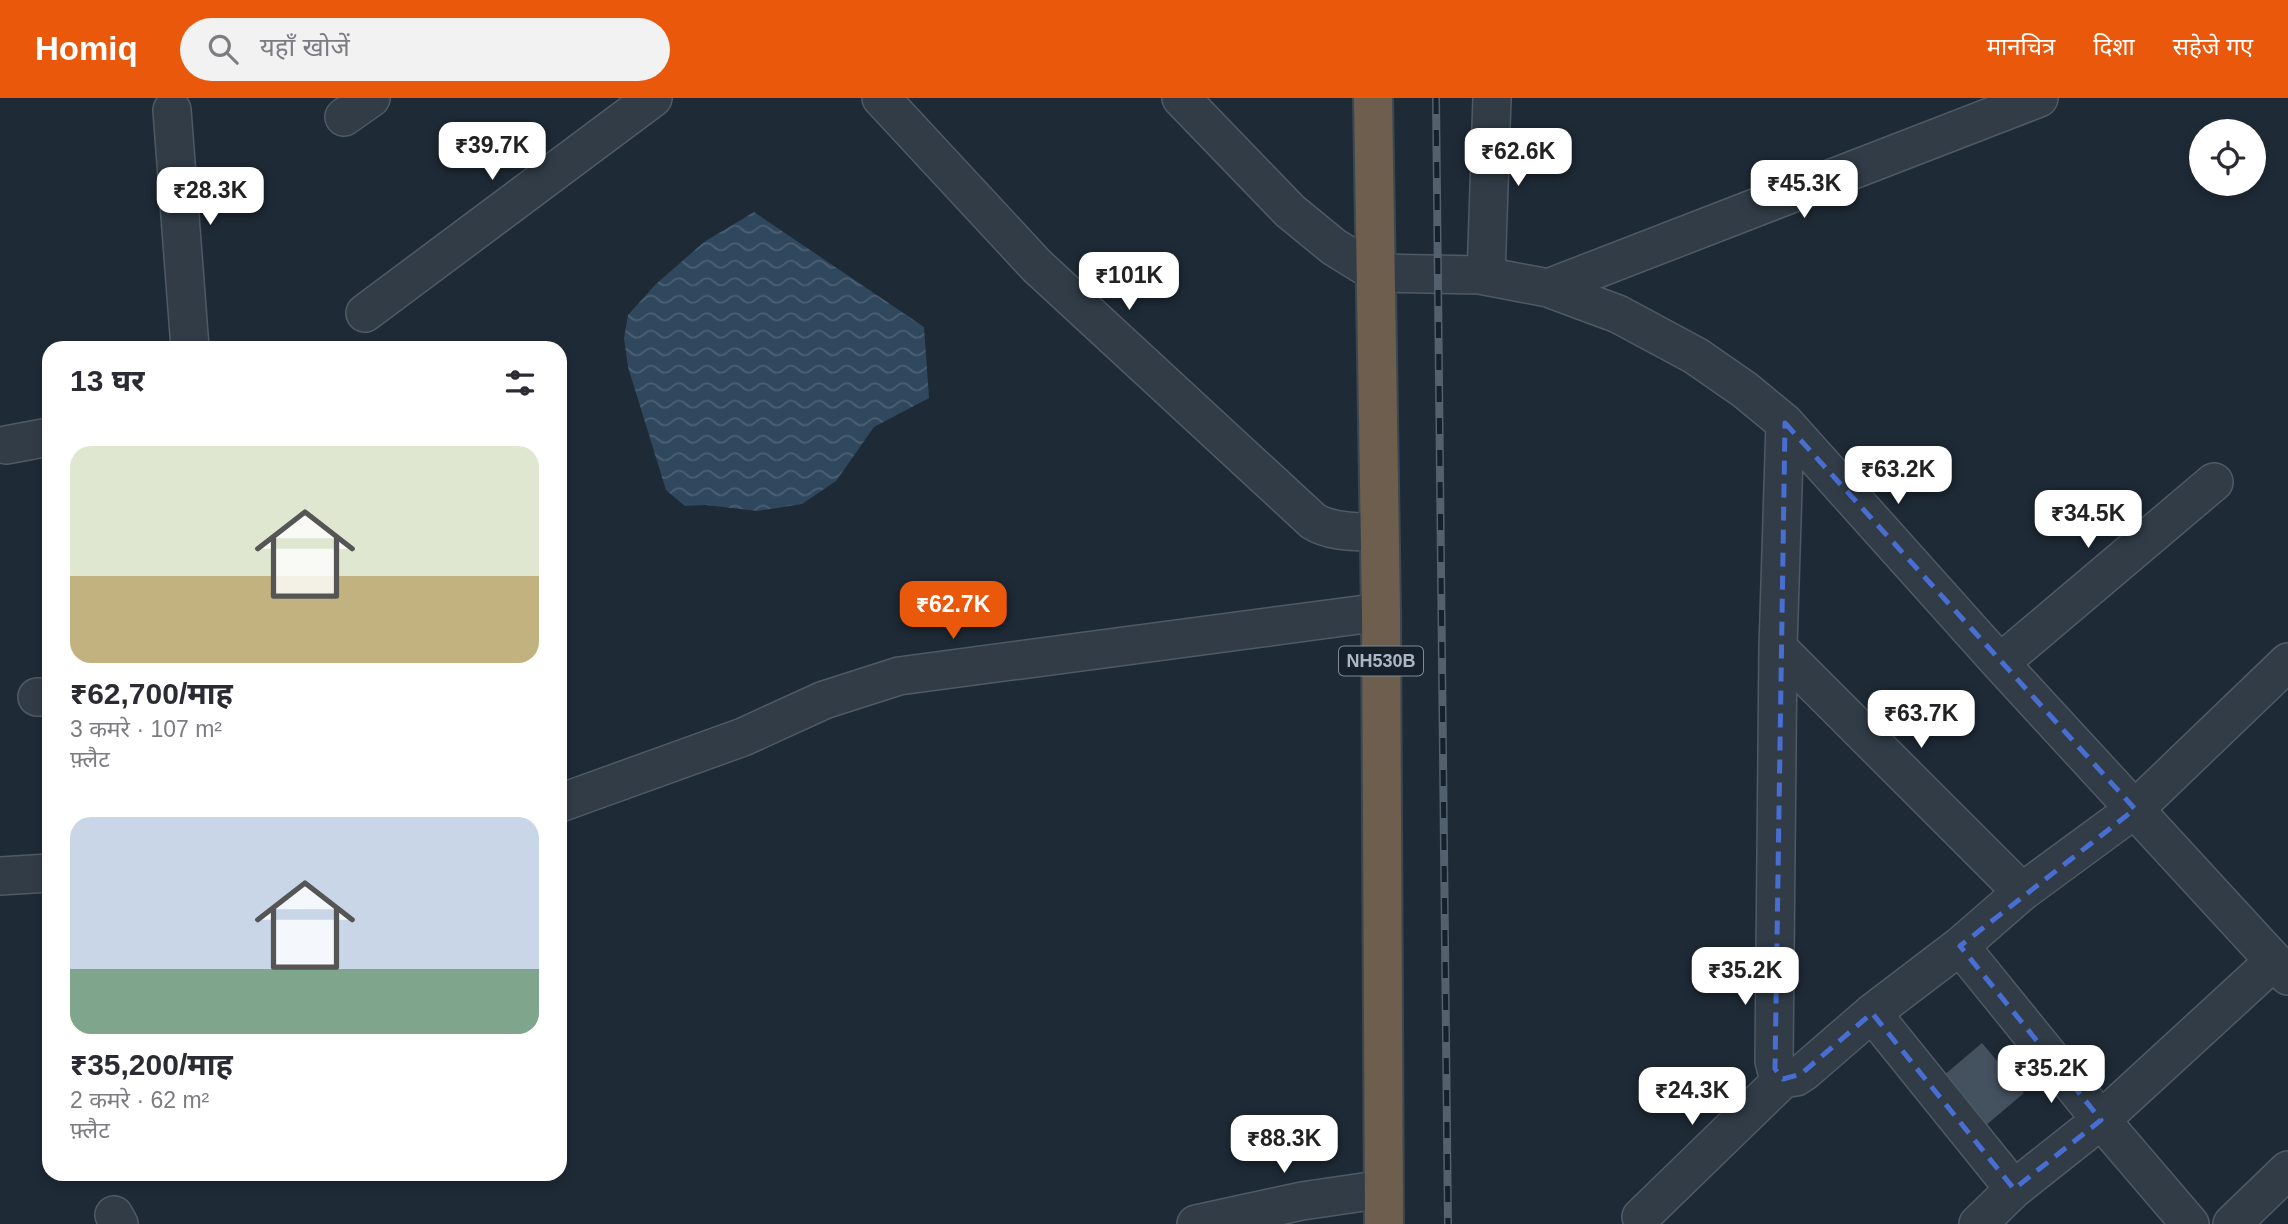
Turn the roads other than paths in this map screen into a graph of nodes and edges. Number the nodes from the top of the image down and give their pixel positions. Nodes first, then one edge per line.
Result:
1 (653, 98) edge
2 (881, 98) edge
3 (1181, 98) edge
4 (1373, 98) edge
5 (1492, 98) edge
6 (2039, 98) edge
7 (172, 110) dead end
8 (1376, 273) junction
9 (1486, 276) junction
10 (1548, 288) junction
11 (365, 313) dead end
12 (189, 341) edge
13 (1785, 424) junction
14 (42, 438) edge
15 (6, 445) dead end
16 (2214, 482) dead end
17 (1379, 533) junction
18 (1381, 612) junction
19 (1778, 648) junction
20 (2288, 662) edge
21 (2000, 663) junction
22 (567, 800) edge
23 (2135, 809) junction
24 (42, 873) edge
25 (0, 876) edge
26 (2022, 892) junction
27 (1960, 946) junction
28 (2281, 969) edge
29 (1872, 1013) junction
30 (1783, 1079) junction
31 (2101, 1120) junction
32 (2288, 1170) edge
33 (2014, 1189) junction
34 (1384, 1206) edge
35 (1641, 1217) dead end
36 (1196, 1224) edge
37 (1978, 1224) edge
38 (2190, 1224) edge
39 (2232, 1224) edge

1 - 11 street
2 - 17 street
3 - 8 street
4 - 8 highway, NH530B
5 - 9 street
6 - 10 street
7 - 12 street
8 - 9 street
8 - 17 highway, NH530B
9 - 10 street
10 - 13 street
13 - 19 street
13 - 21 street
14 - 15 street
16 - 21 street
17 - 18 highway, NH530B
18 - 22 street
18 - 34 highway, NH530B
19 - 26 street
19 - 30 street
20 - 23 street
21 - 23 street
23 - 26 street
23 - 28 street
24 - 25 street
26 - 27 street
27 - 29 street
27 - 31 street
28 - 31 street
29 - 30 street
29 - 33 street
30 - 35 street
31 - 33 street
31 - 38 street
32 - 39 street
33 - 37 street
34 - 36 street

